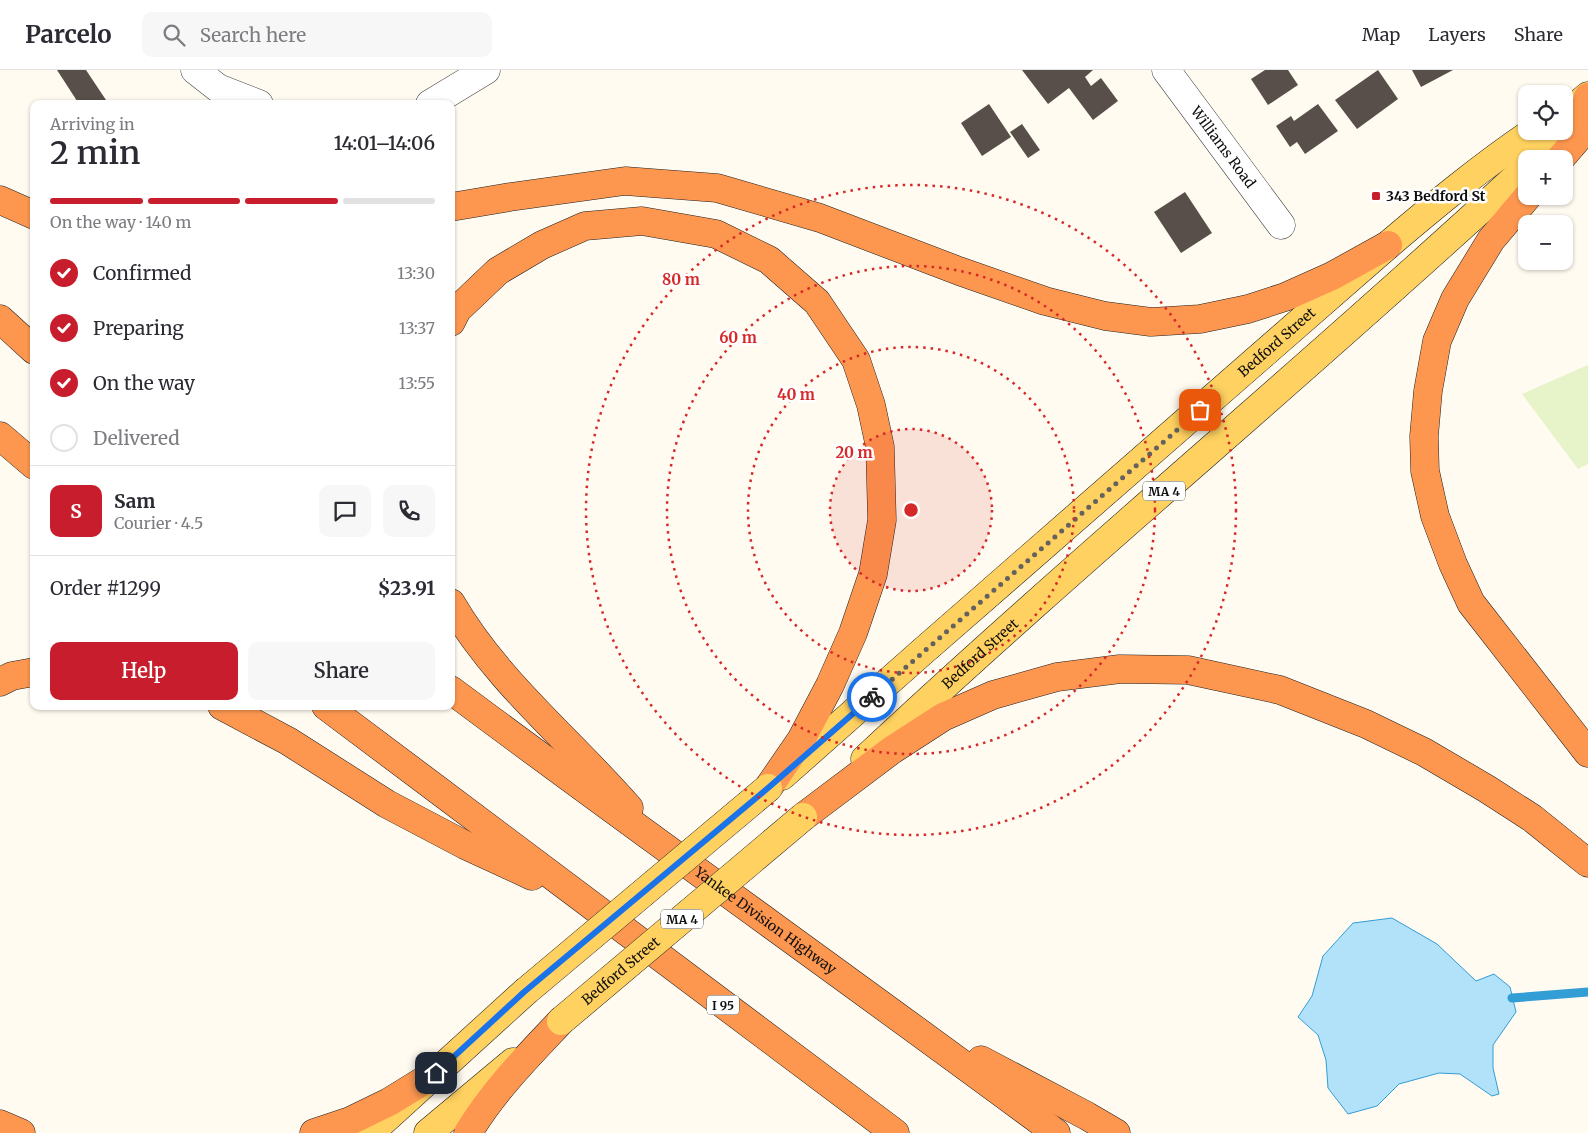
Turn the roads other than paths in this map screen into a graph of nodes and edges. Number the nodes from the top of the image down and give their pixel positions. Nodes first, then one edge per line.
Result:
1 (195, 70) edge
2 (486, 70) edge
3 (1166, 70) edge
4 (249, 100) edge
5 (437, 100) edge
6 (1573, 116) edge
7 (1521, 140) edge
8 (1551, 140) edge
9 (1543, 150) edge
10 (1568, 150) edge
11 (1518, 175) edge
12 (0, 200) edge
13 (1520, 205) edge
14 (455, 206) edge
15 (30, 213) edge
16 (1280, 225) dead end
17 (1388, 245) junction
18 (455, 314) edge
19 (0, 319) edge
20 (30, 346) edge
21 (0, 436) edge
22 (30, 462) edge
23 (455, 610) edge
24 (30, 673) edge
25 (0, 682) edge
26 (455, 693) edge
27 (230, 710) edge
28 (331, 710) edge
29 (1588, 753) edge
30 (768, 788) junction
31 (803, 816) junction
32 (659, 844) junction
33 (1588, 863) edge
34 (578, 896) junction
35 (901, 1019) junction
36 (561, 1021) junction
37 (436, 1073) junction
38 (0, 1124) edge
39 (878, 1124) edge
40 (21, 1133) edge
41 (314, 1133) edge
42 (370, 1133) edge
43 (428, 1133) edge
44 (468, 1133) edge
45 (895, 1133) edge
46 (1056, 1133) edge
47 (1116, 1133) edge

1 - 4 street
2 - 5 street
3 - 16 street, Williams Road
6 - 10 highway
7 - 17 main road, Bedford Street / MA 4
8 - 9 main road
11 - 31 main road, Bedford Street / MA 4
12 - 15 highway
13 - 29 highway
14 - 17 highway
17 - 30 main road, Bedford Street / MA 4
18 - 30 highway
19 - 20 highway
21 - 22 highway
23 - 32 highway
24 - 25 highway
26 - 32 highway, Yankee Division Highway
27 - 34 highway
28 - 34 highway, I 95
30 - 37 main road, Bedford Street / MA 4, bridge
31 - 33 highway
31 - 36 main road, Bedford Street / MA 4, bridge
32 - 35 highway, Yankee Division Highway
34 - 39 highway, I 95
35 - 46 highway, Yankee Division Highway
35 - 47 highway
36 - 43 main road, Bedford Street / MA 4
36 - 44 highway
37 - 41 highway
37 - 42 main road, Bedford Street / MA 4
38 - 40 highway
39 - 45 highway, I 95

